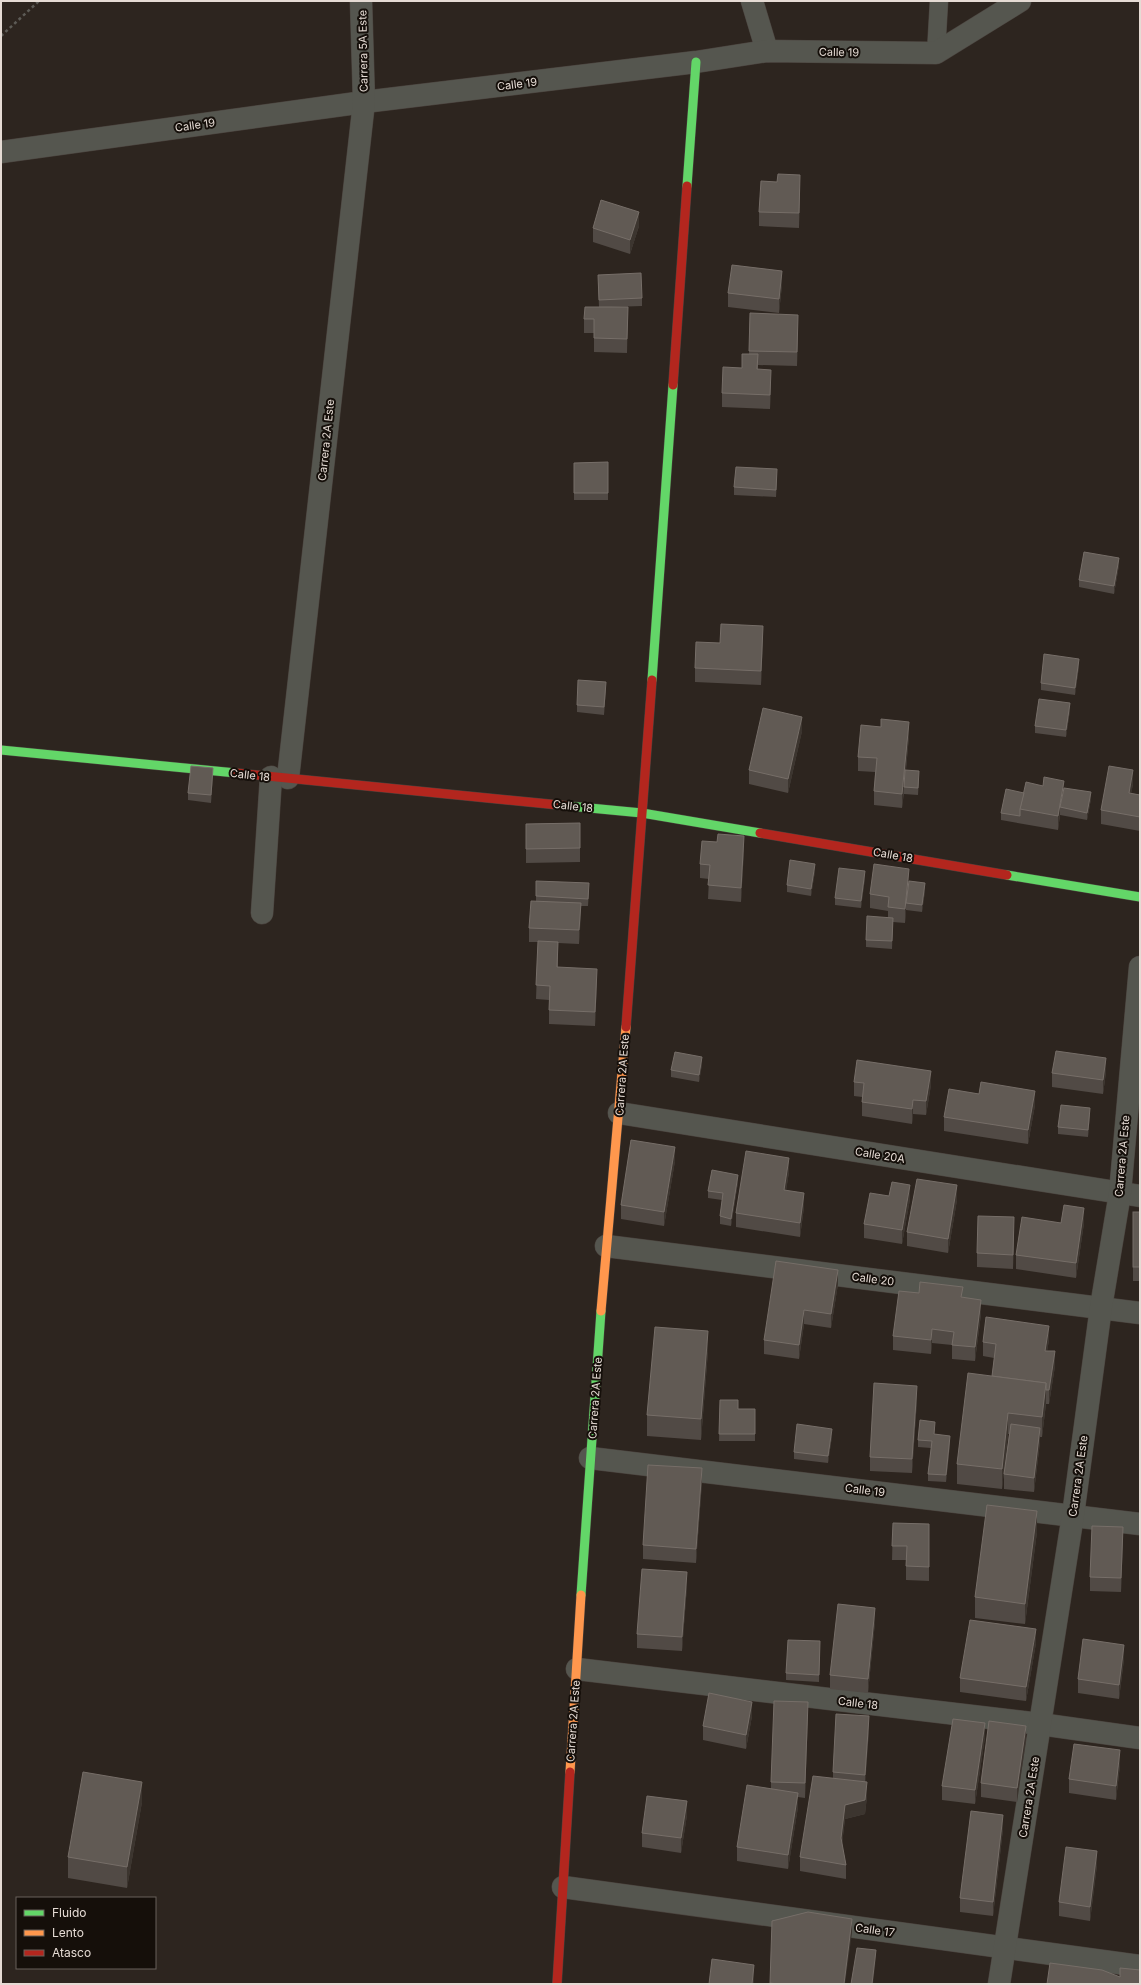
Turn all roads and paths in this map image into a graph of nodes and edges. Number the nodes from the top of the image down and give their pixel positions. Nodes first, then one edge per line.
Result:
1 (39, 1) edge
2 (361, 1) edge
3 (752, 1) edge
4 (939, 1) edge
5 (1020, 1) edge
6 (1, 36) edge
7 (767, 51) junction
8 (936, 53) junction
9 (696, 62) junction
10 (364, 102) junction
11 (1, 152) edge
12 (1, 750) edge
13 (279, 778) junction
14 (642, 813) junction
15 (1140, 897) edge
16 (262, 913) dead end
17 (1140, 967) edge
18 (620, 1113) junction
19 (1131, 1154) edge
20 (1130, 1195) edge
21 (606, 1246) junction
22 (1100, 1307) junction
23 (1140, 1313) edge
24 (590, 1458) junction
25 (1073, 1515) junction
26 (1140, 1524) edge
27 (577, 1669) junction
28 (1040, 1724) junction
29 (1140, 1738) edge
30 (563, 1887) junction
31 (1005, 1948) junction
32 (1140, 1966) edge
33 (557, 1984) edge
34 (999, 1984) edge

1 - 6 path
2 - 10 street, Carrera 5A Este
3 - 7 street
4 - 8 lane
5 - 8 street
7 - 8 street, Calle 19
7 - 9 street, Calle 19
9 - 10 street, Calle 19
9 - 14 street, Carrera 2A Este
10 - 11 street, Calle 19
10 - 13 street, Carrera 2A Este
12 - 13 street, Calle 18
13 - 14 street, Calle 18
13 - 16 street, Carrera 2A Este
14 - 15 street, Calle 18
14 - 18 street, Carrera 2A Este
17 - 19 street, Carrera 2A Este
18 - 20 street, Calle 20A
18 - 21 street, Carrera 2A Este
19 - 20 street, Carrera 2A Este
20 - 22 street, Carrera 2A Este
21 - 22 street, Calle 20
21 - 24 street, Carrera 2A Este
22 - 23 street, Calle 20
22 - 25 street, Carrera 2A Este
24 - 25 street, Calle 19
24 - 27 street, Carrera 2A Este
25 - 26 street, Calle 19
25 - 28 street, Carrera 2A Este
27 - 28 street, Calle 18
27 - 30 street, Carrera 2A Este
28 - 29 street, Calle 18
28 - 31 street, Carrera 2A Este
30 - 31 street, Calle 17
30 - 33 street, Carrera 2A Este
31 - 32 street, Calle 17
31 - 34 street, Carrera 2A Este

